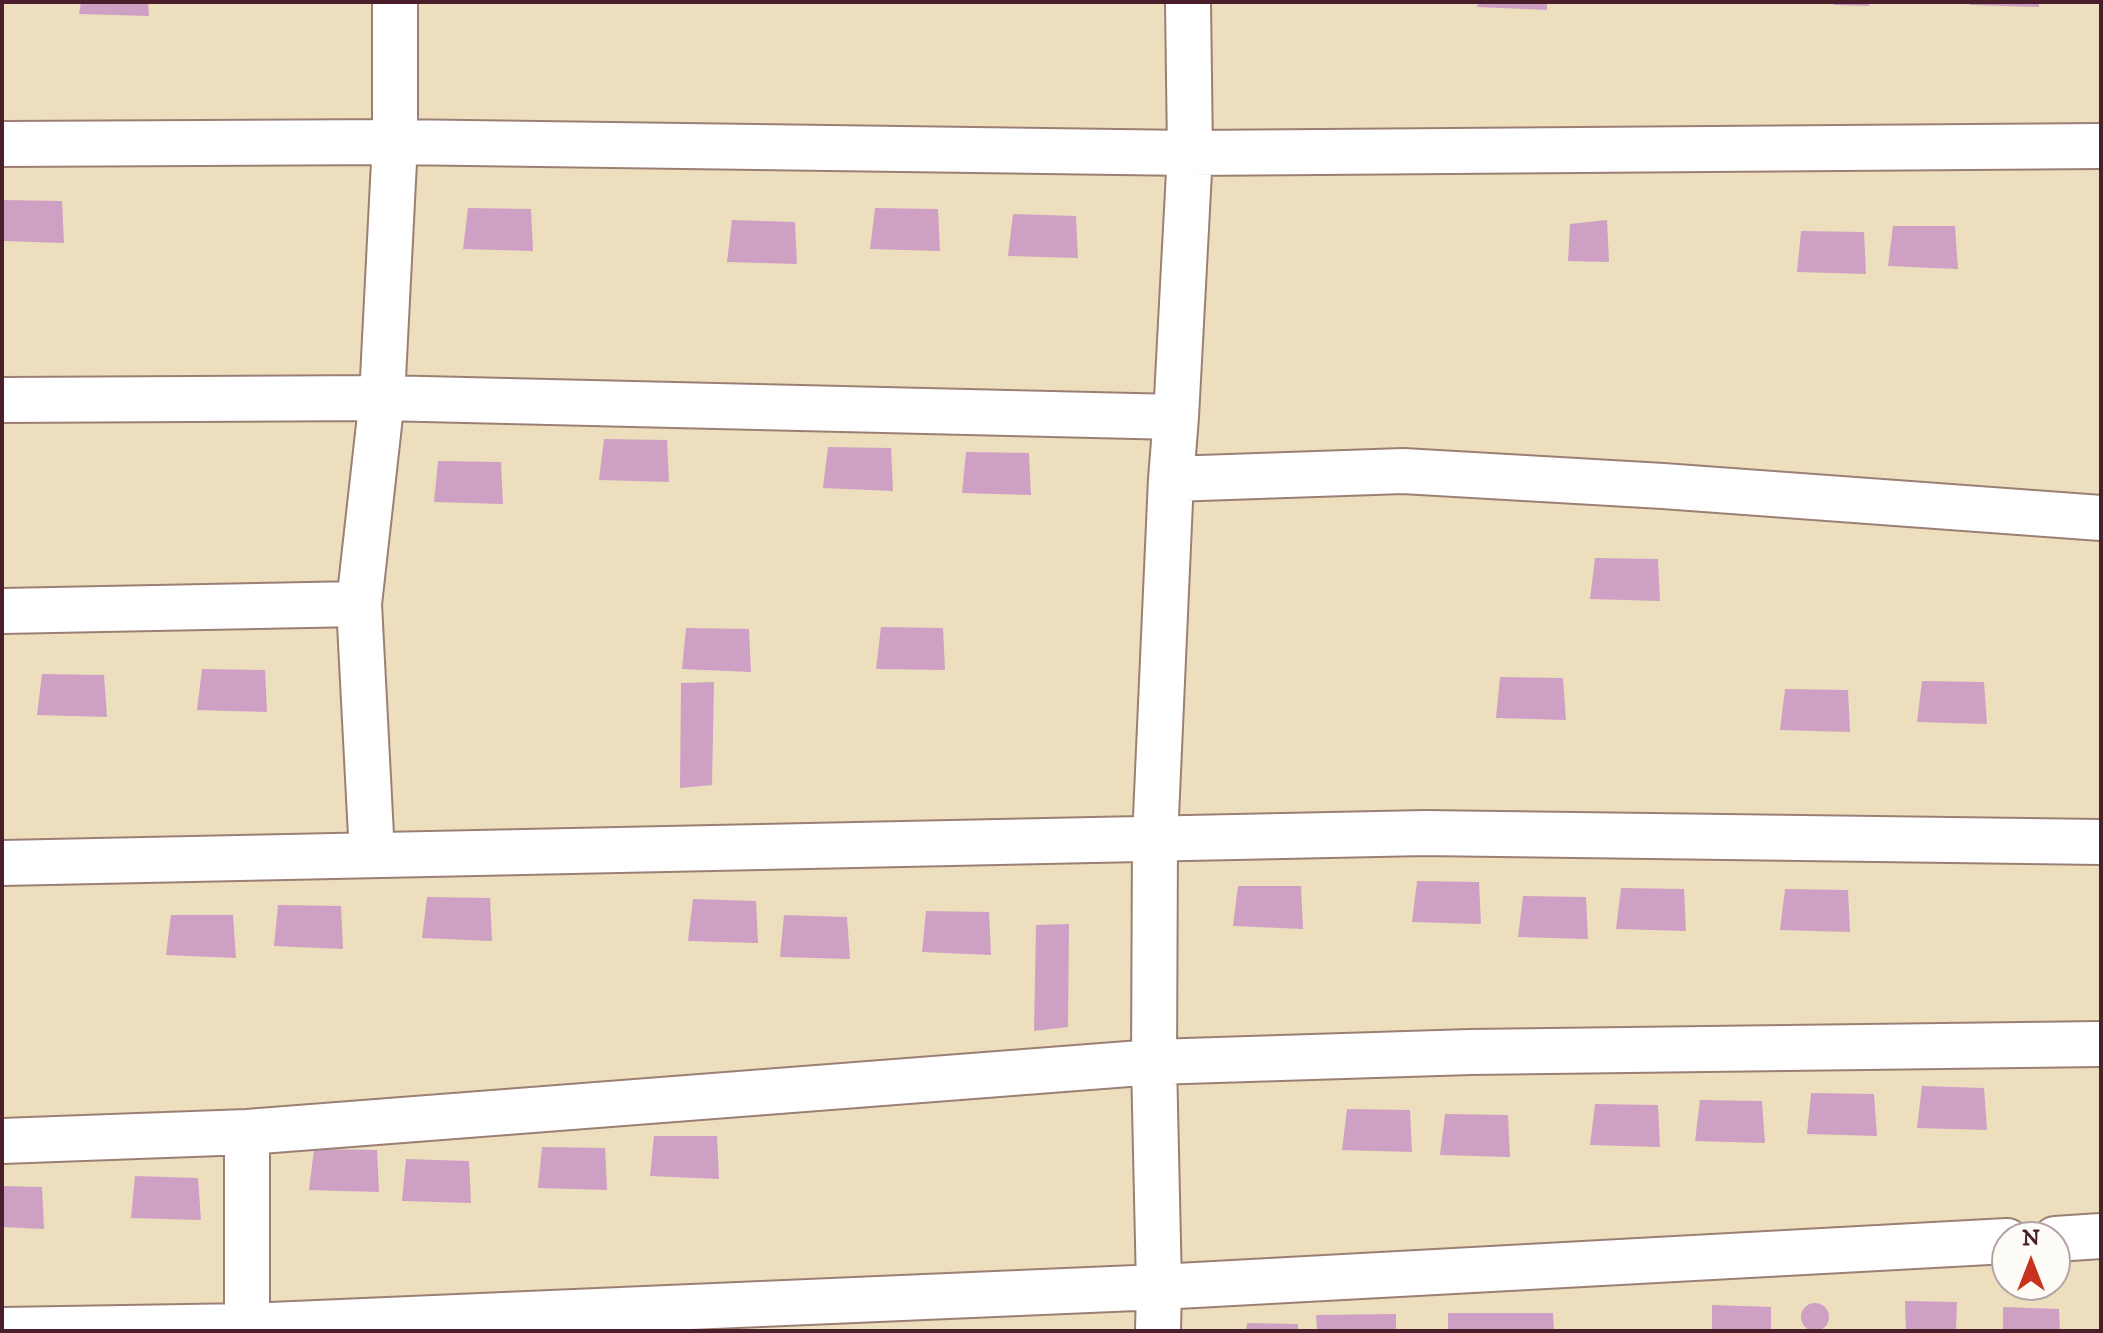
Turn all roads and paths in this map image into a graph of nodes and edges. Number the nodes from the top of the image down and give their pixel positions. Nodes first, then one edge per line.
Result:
1 (395, 2) edge
2 (1188, 2) edge
3 (395, 142) junction
4 (2, 144) edge
5 (2101, 146) edge
6 (1190, 153) junction
7 (382, 398) junction
8 (2, 400) edge
9 (1176, 417) junction
10 (1171, 479) junction
11 (2101, 518) edge
12 (359, 604) junction
13 (2, 611) edge
14 (1155, 839) junction
15 (2101, 842) edge
16 (372, 855) junction
17 (2, 863) edge
18 (2101, 1044) edge
19 (1154, 1062) junction
20 (247, 1132) junction
21 (2, 1141) edge
22 (2101, 1236) edge
23 (2071, 1238) edge
24 (1991, 1242) edge
25 (1159, 1287) junction
26 (247, 1326) junction
27 (2, 1330) edge
28 (1158, 1331) edge

1 - 3 street
2 - 6 street
3 - 4 street
3 - 6 street
3 - 7 street
5 - 6 street
6 - 9 street
7 - 8 street
7 - 9 street
7 - 12 street
9 - 10 street
10 - 11 street
10 - 14 street
12 - 13 street
12 - 16 street
14 - 15 street
14 - 16 street
14 - 19 street
16 - 17 street
18 - 19 street
19 - 20 street
19 - 25 street
20 - 21 street
20 - 26 street
22 - 23 street
24 - 25 street
25 - 26 street
25 - 28 street
26 - 27 street

